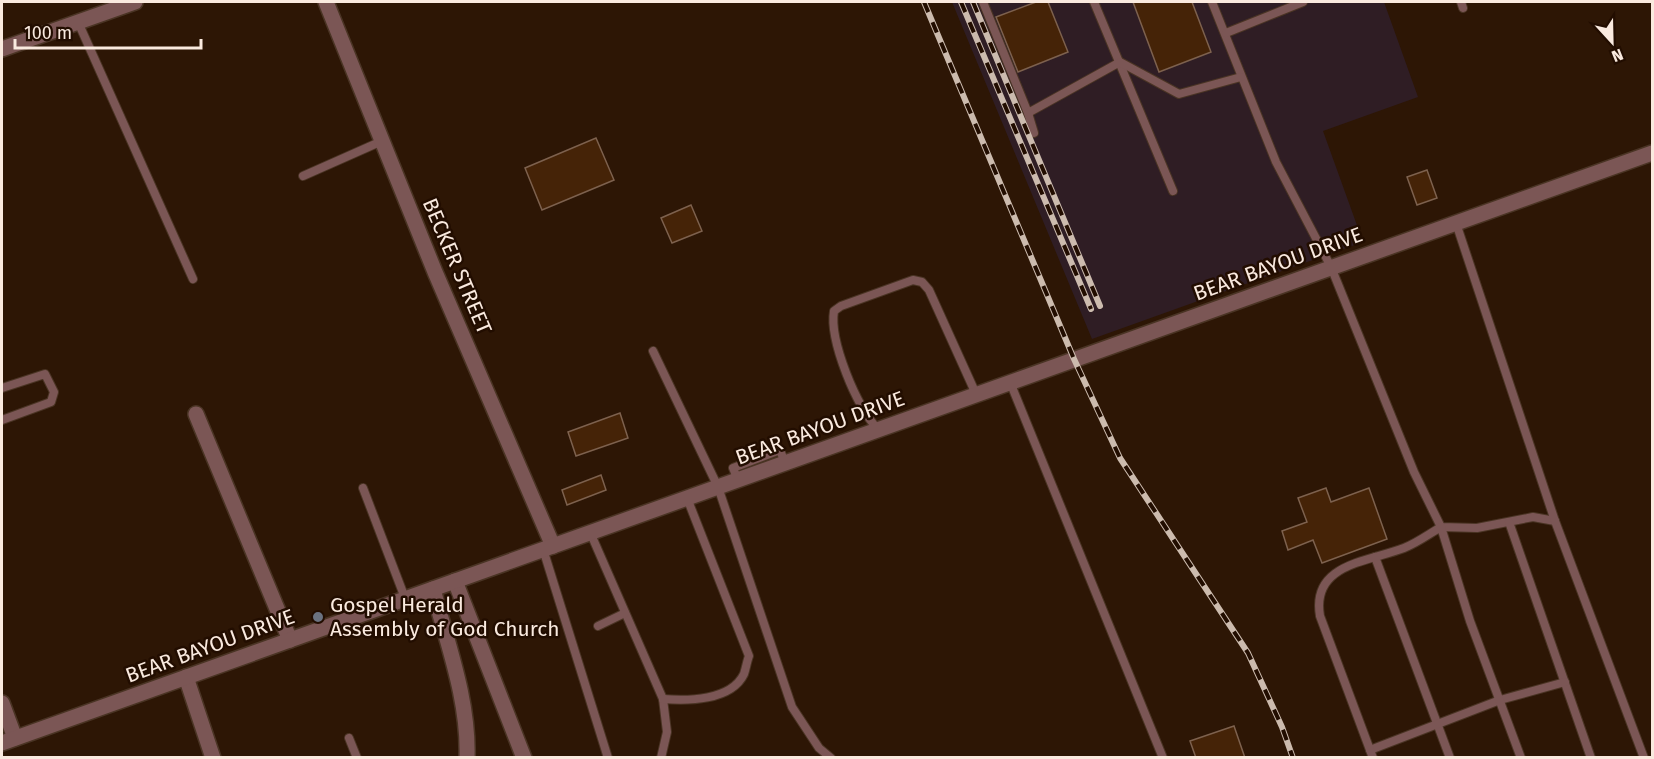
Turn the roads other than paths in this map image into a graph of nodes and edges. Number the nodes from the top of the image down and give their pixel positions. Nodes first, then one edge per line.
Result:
1 (135, 2) edge
2 (326, 2) edge
3 (983, 2) edge
4 (1094, 2) edge
5 (1212, 2) edge
6 (1303, 2) edge
7 (78, 22) junction
8 (1226, 33) junction
9 (2, 49) edge
10 (1120, 62) junction
11 (1241, 77) junction
12 (1028, 113) junction
13 (1034, 133) dead end
14 (382, 141) junction
15 (1653, 153) edge
16 (303, 176) dead end
17 (1173, 191) dead end
18 (1456, 223) junction
19 (1331, 267) junction
20 (193, 279) dead end
21 (653, 351) dead end
22 (1010, 382) junction
23 (2, 388) edge
24 (976, 394) junction
25 (196, 414) dead end
26 (2, 420) edge
27 (878, 429) junction
28 (718, 487) junction
29 (363, 488) dead end
30 (687, 498) junction
31 (1555, 521) junction
32 (1509, 522) junction
33 (1442, 528) junction
34 (590, 532) junction
35 (548, 547) junction
36 (1375, 557) junction
37 (455, 581) junction
38 (433, 589) junction
39 (405, 598) junction
40 (625, 613) junction
41 (598, 626) dead end
42 (290, 639) junction
43 (186, 677) junction
44 (1565, 682) junction
45 (663, 699) junction
46 (1500, 700) junction
47 (2, 703) edge
48 (1438, 724) junction
49 (349, 738) dead end
50 (8, 740) edge
51 (1371, 754) edge
52 (213, 758) edge
53 (357, 758) edge
54 (467, 758) edge
55 (524, 758) edge
56 (608, 758) edge
57 (661, 758) edge
58 (831, 758) edge
59 (1163, 758) edge
60 (1450, 758) edge
61 (1521, 758) edge
62 (1592, 758) edge
63 (1644, 758) edge

1 - 7 street
2 - 14 street, BECKER STREET
3 - 12 lane
4 - 10 lane
5 - 8 lane
6 - 8 lane
7 - 9 street
7 - 20 lane
8 - 11 lane
10 - 11 lane
10 - 12 lane
10 - 17 lane
11 - 19 lane
12 - 13 lane
14 - 16 lane
14 - 35 street, BECKER STREET
15 - 18 street, BEAR BAYOU DRIVE
18 - 19 street, BEAR BAYOU DRIVE
18 - 31 lane
19 - 22 street, BEAR BAYOU DRIVE
19 - 33 lane
21 - 28 lane
22 - 24 street, BEAR BAYOU DRIVE
22 - 59 lane
23 - 26 lane
24 - 27 street, BEAR BAYOU DRIVE
24 - 27 lane
25 - 42 street
27 - 28 street, BEAR BAYOU DRIVE
28 - 30 street, BEAR BAYOU DRIVE
28 - 58 lane
29 - 39 lane
30 - 34 street, BEAR BAYOU DRIVE
30 - 45 lane
31 - 32 lane
31 - 63 lane
32 - 33 lane
32 - 44 lane
33 - 36 lane
33 - 46 lane
34 - 35 street, BEAR BAYOU DRIVE
34 - 40 lane
35 - 37 street, BEAR BAYOU DRIVE
35 - 56 lane
36 - 48 lane
36 - 51 lane
37 - 38 street, BEAR BAYOU DRIVE
37 - 55 street
38 - 39 street, BEAR BAYOU DRIVE
38 - 54 street
39 - 42 street, BEAR BAYOU DRIVE
40 - 41 lane
40 - 45 lane
42 - 43 street, BEAR BAYOU DRIVE
43 - 50 street, BEAR BAYOU DRIVE
43 - 52 street
44 - 46 lane
44 - 62 lane
45 - 57 lane
46 - 48 lane
46 - 61 lane
47 - 50 street
48 - 51 lane
48 - 60 lane
49 - 53 lane

